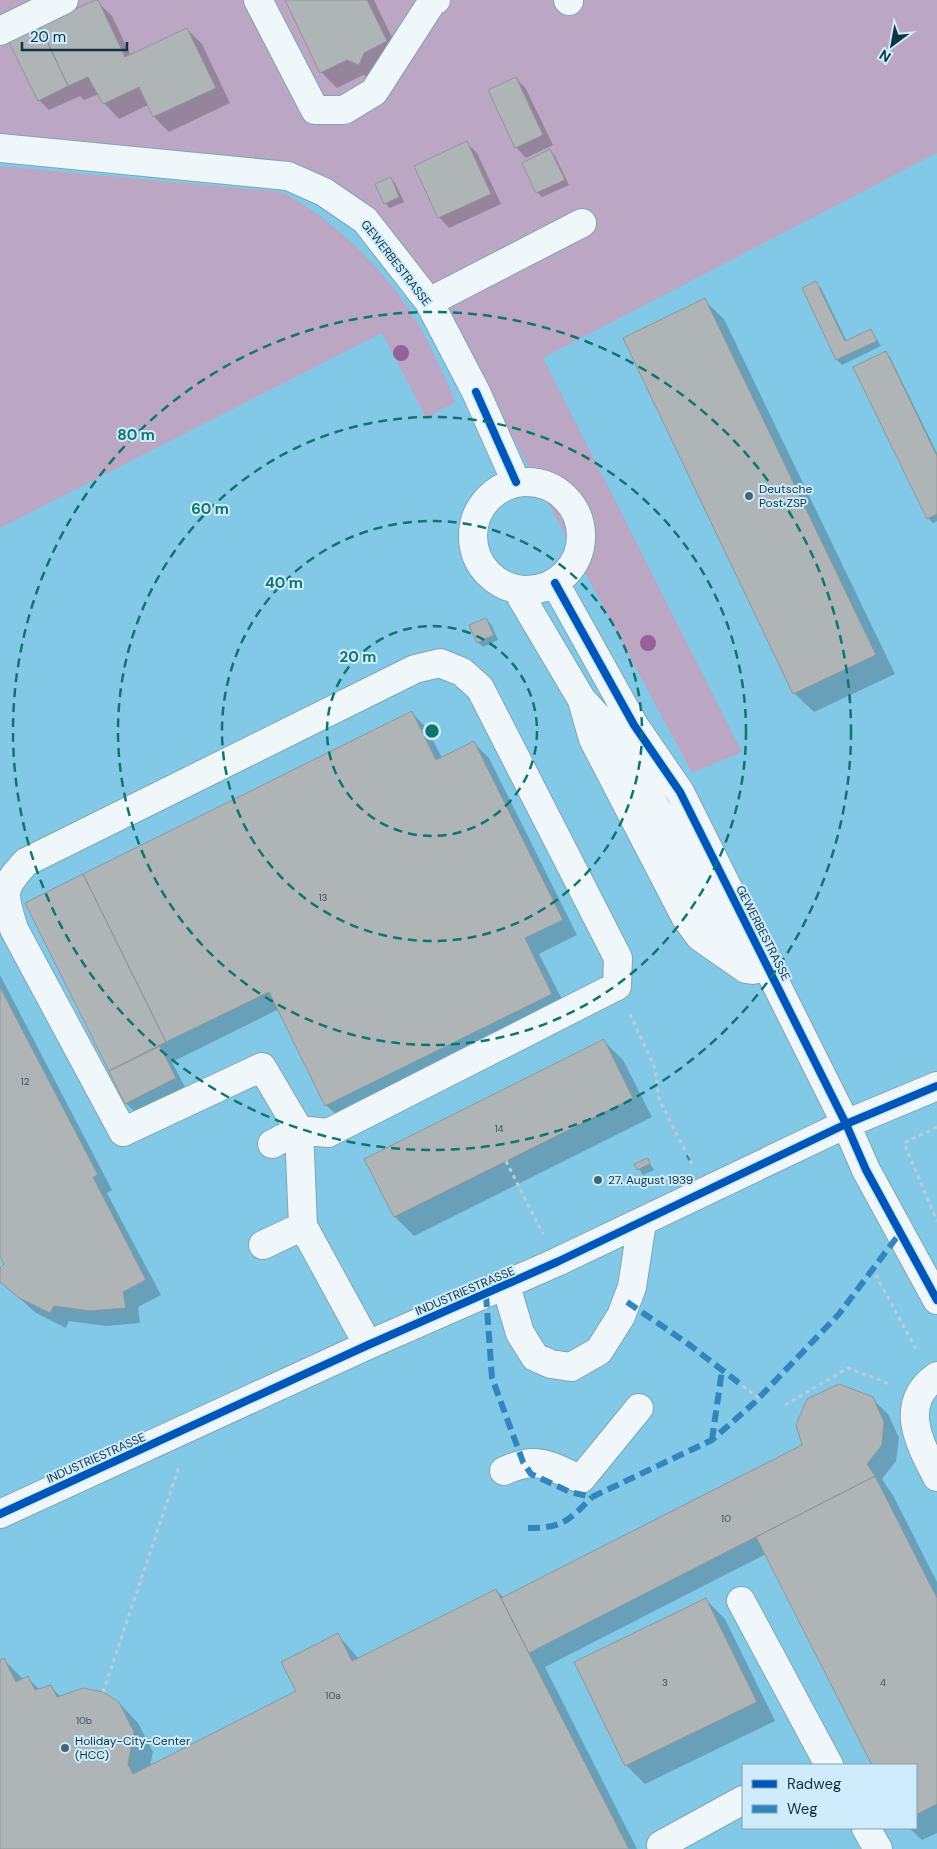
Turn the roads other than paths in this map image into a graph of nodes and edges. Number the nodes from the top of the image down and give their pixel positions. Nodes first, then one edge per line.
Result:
1 (64, 0) edge
2 (258, 0) edge
3 (433, 1) edge
4 (0, 32) edge
5 (0, 148) edge
6 (582, 223) dead end
7 (428, 302) junction
8 (516, 482) junction
9 (555, 583) junction
10 (517, 590) junction
11 (772, 975) junction
12 (937, 1086) edge
13 (846, 1124) junction
14 (299, 1130) junction
15 (272, 1144) dead end
16 (642, 1222) junction
17 (303, 1226) junction
18 (263, 1245) dead end
19 (506, 1286) junction
20 (937, 1300) edge
21 (368, 1345) junction
22 (935, 1377) edge
23 (639, 1408) dead end
24 (504, 1471) dead end
25 (937, 1477) edge
26 (0, 1514) edge
27 (741, 1600) dead end
28 (819, 1762) edge
29 (742, 1801) edge
30 (867, 1829) edge
31 (661, 1845) dead end
32 (878, 1849) edge

1 - 4 street
2 - 3 street
5 - 7 street, GEWERBESTRASSE
6 - 7 street
7 - 8 street, GEWERBESTRASSE
8 - 9 street
8 - 10 street
9 - 10 street
9 - 11 street, GEWERBESTRASSE
10 - 11 street
11 - 13 street, GEWERBESTRASSE
12 - 13 street, INDUSTRIESTRASSE
13 - 16 street, INDUSTRIESTRASSE
13 - 20 street, GEWERBESTRASSE
14 - 14 street
14 - 15 street
14 - 17 street
16 - 19 street, INDUSTRIESTRASSE
16 - 19 street
17 - 18 street
17 - 21 street
19 - 21 street, INDUSTRIESTRASSE
21 - 26 street, INDUSTRIESTRASSE
22 - 25 street
23 - 24 street
27 - 28 street
29 - 31 street
30 - 32 street

